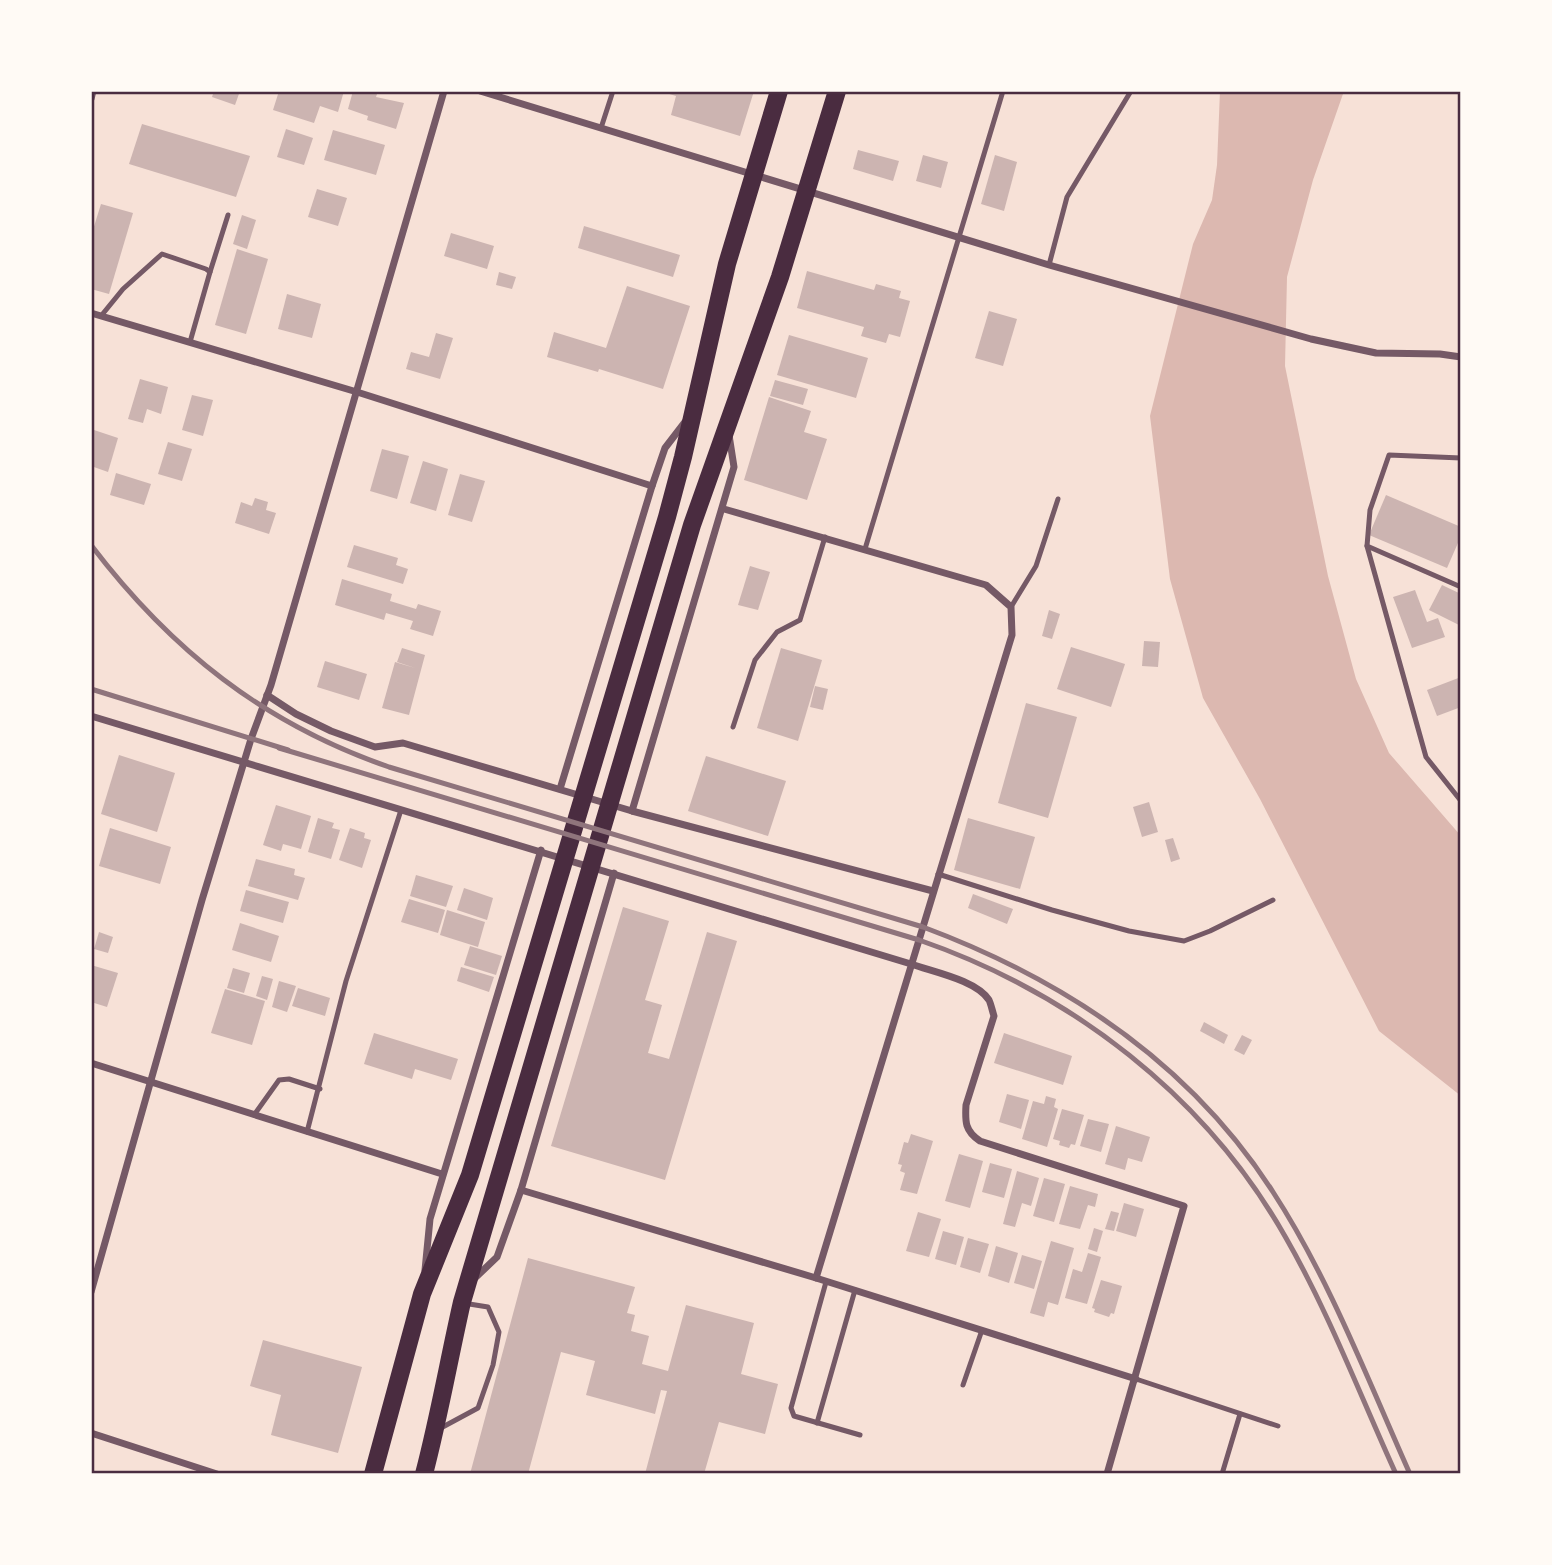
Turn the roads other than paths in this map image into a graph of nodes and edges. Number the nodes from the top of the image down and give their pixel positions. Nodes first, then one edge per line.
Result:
1 (93, 91) edge
2 (444, 91) edge
3 (480, 91) edge
4 (613, 91) edge
5 (779, 91) edge
6 (837, 91) edge
7 (1003, 91) edge
8 (1131, 91) edge
9 (91, 99) edge
10 (601, 128) junction
11 (754, 174) junction
12 (807, 190) junction
13 (228, 215) dead end
14 (959, 238) junction
15 (1049, 265) junction
16 (210, 272) junction
17 (91, 313) edge
18 (101, 316) junction
19 (190, 342) junction
20 (1461, 357) edge
21 (357, 392) junction
22 (694, 411) junction
23 (727, 424) junction
24 (1461, 458) edge
25 (652, 486) junction
26 (1058, 499) dead end
27 (724, 509) junction
28 (825, 537) junction
29 (1367, 546) junction
30 (864, 549) junction
31 (1461, 587) edge
32 (1011, 607) junction
33 (267, 695) junction
34 (91, 716) edge
35 (733, 727) dead end
36 (244, 761) junction
37 (563, 790) junction
38 (1461, 801) edge
39 (401, 810) junction
40 (628, 810) junction
41 (541, 850) junction
42 (614, 873) junction
43 (938, 874) junction
44 (933, 891) junction
45 (1273, 901) dead end
46 (911, 964) junction
47 (91, 1063) edge
48 (150, 1083) junction
49 (320, 1088) junction
50 (254, 1115) junction
51 (307, 1132) junction
52 (442, 1174) junction
53 (520, 1191) junction
54 (816, 1278) junction
55 (827, 1282) junction
56 (855, 1290) junction
57 (91, 1292) edge
58 (422, 1294) junction
59 (464, 1294) junction
60 (982, 1330) junction
61 (1136, 1379) junction
62 (963, 1385) dead end
63 (1241, 1414) junction
64 (817, 1423) junction
65 (1278, 1426) dead end
66 (436, 1430) junction
67 (91, 1433) edge
68 (860, 1435) dead end
69 (217, 1474) edge
70 (373, 1474) edge
71 (424, 1474) edge
72 (1107, 1474) edge
73 (1222, 1474) edge

1 - 9 street
2 - 21 street
3 - 10 street
4 - 10 lane
5 - 11 main road
6 - 12 main road
7 - 14 lane
8 - 15 lane
10 - 11 street
11 - 12 street
11 - 22 main road
12 - 14 street
12 - 23 main road
13 - 16 lane
14 - 15 street
14 - 30 lane
15 - 20 street
16 - 18 lane
16 - 19 lane
17 - 18 street
18 - 19 street
19 - 21 street
21 - 25 street
21 - 33 street
22 - 25 street
22 - 58 main road
23 - 27 street
23 - 59 main road
24 - 29 lane
25 - 37 street
26 - 32 lane
27 - 28 street
27 - 40 street
28 - 30 street
28 - 35 lane
29 - 31 lane
29 - 38 lane
30 - 32 street
32 - 43 street
33 - 36 street
33 - 37 street
34 - 36 street
36 - 39 street
36 - 48 street
37 - 40 street
39 - 41 street
39 - 49 lane
40 - 44 street
41 - 42 street
41 - 52 street
42 - 46 street
42 - 53 street
43 - 44 street
43 - 45 lane
44 - 46 street
46 - 54 street
46 - 61 street
47 - 48 street
48 - 50 street
48 - 57 street
49 - 50 lane
49 - 51 lane
50 - 51 street
51 - 52 street
52 - 58 street
53 - 54 street
53 - 59 street
54 - 55 street
55 - 56 street
55 - 64 lane
56 - 60 street
56 - 64 lane
58 - 70 main road
59 - 66 main road
59 - 66 lane
60 - 61 street
60 - 62 lane
61 - 63 lane
61 - 72 street
63 - 65 lane
63 - 73 lane
64 - 68 lane
66 - 71 main road
67 - 69 street

